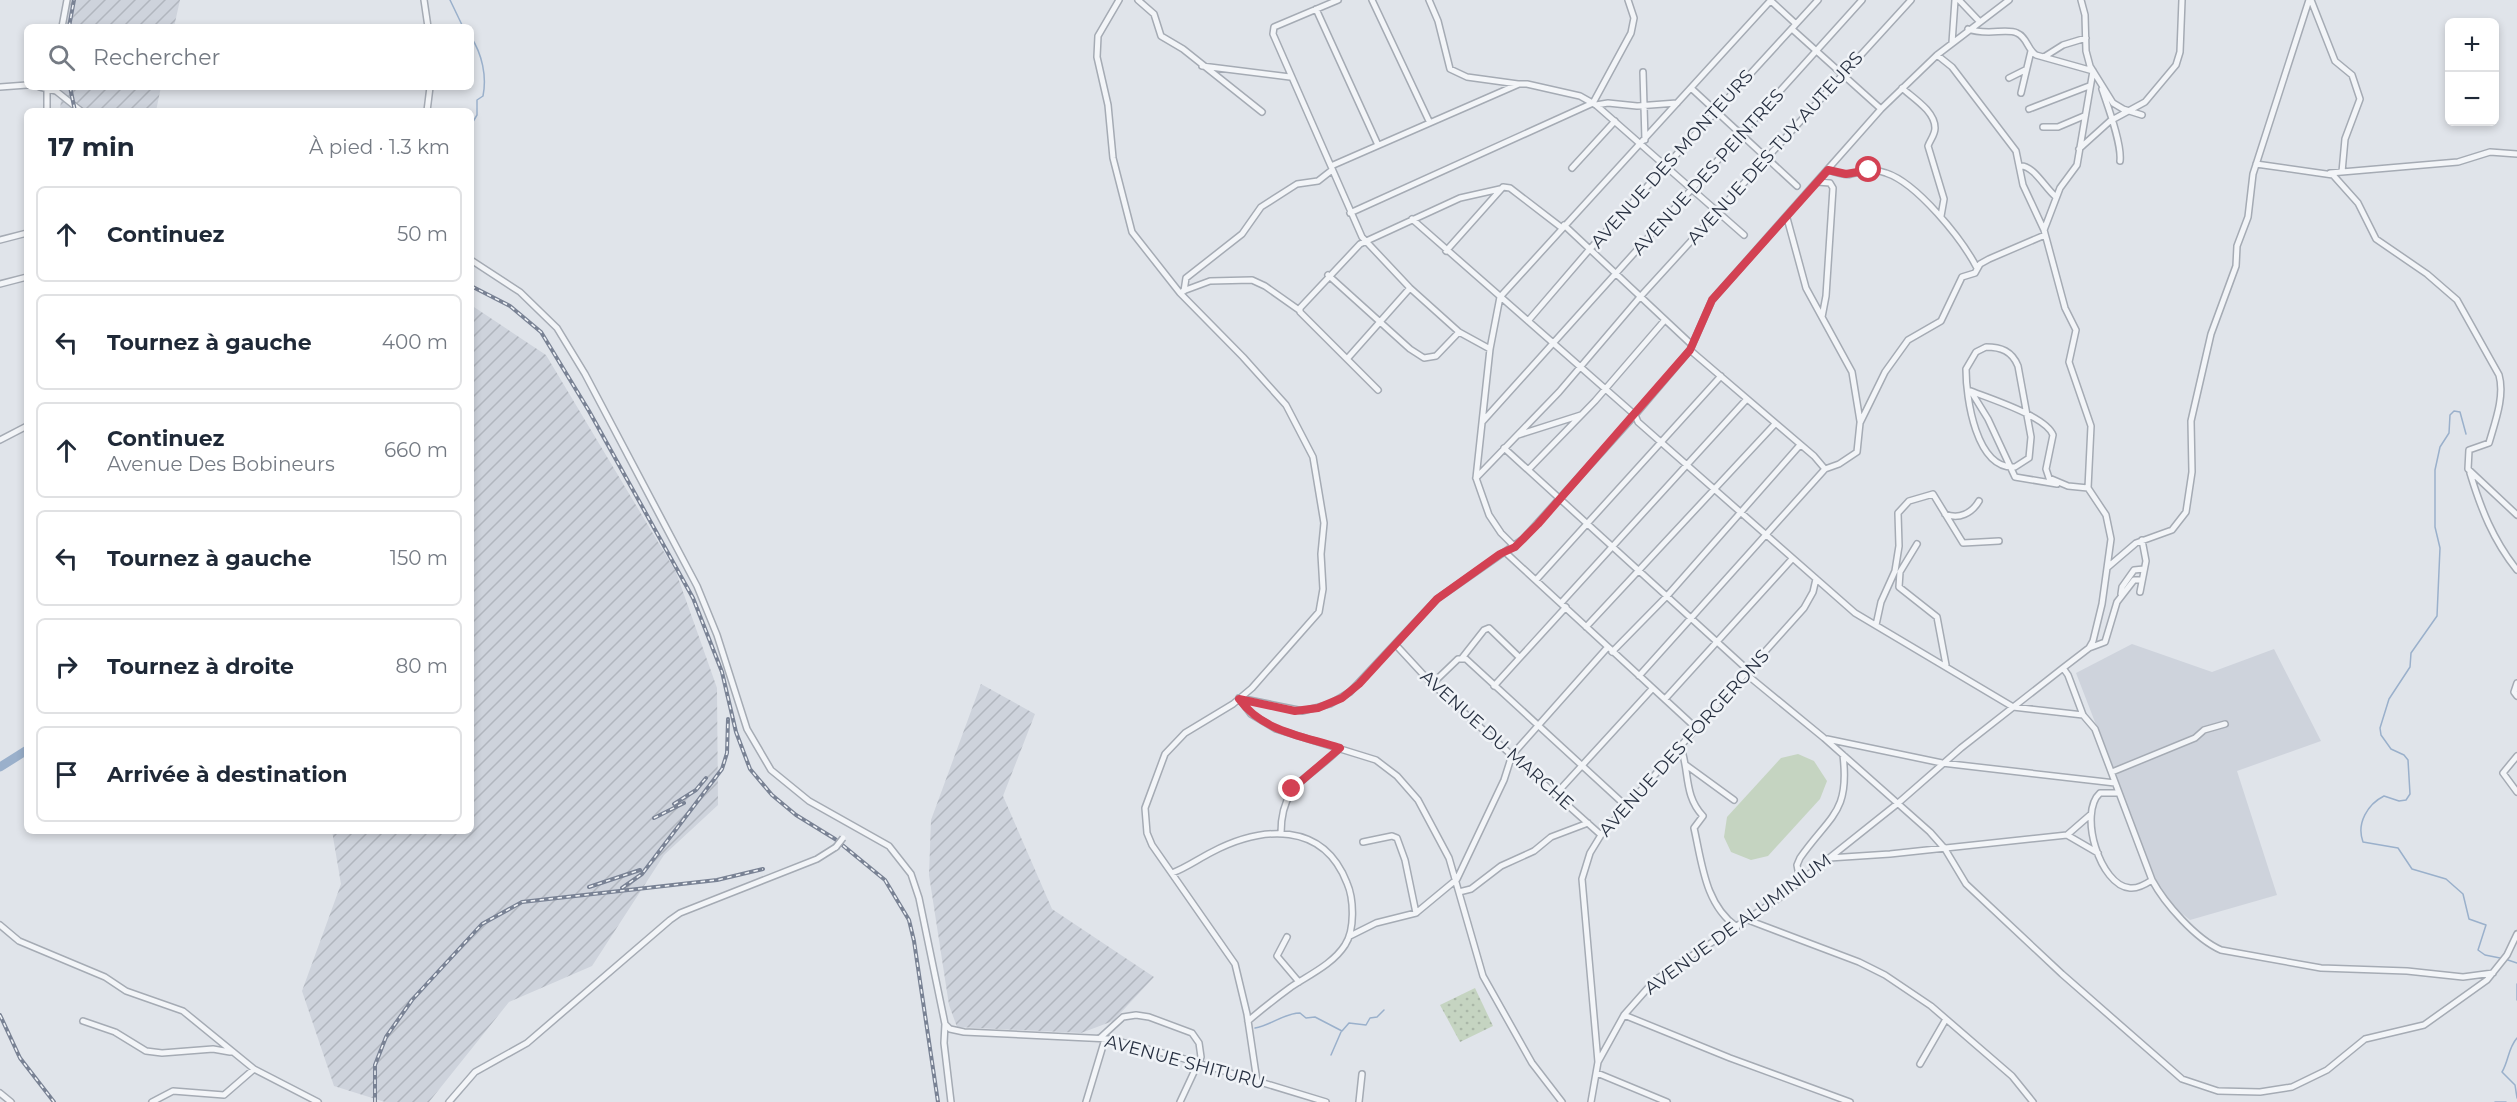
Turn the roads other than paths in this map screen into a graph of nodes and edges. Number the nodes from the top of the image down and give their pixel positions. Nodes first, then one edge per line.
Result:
1 (67, 0) edge
2 (424, 0) edge
3 (1119, 0) edge
4 (1138, 0) edge
5 (1338, 0) edge
6 (1372, 0) edge
7 (1429, 0) edge
8 (1628, 0) edge
9 (1770, 0) edge
10 (1818, 0) edge
11 (1862, 0) edge
12 (1911, 0) edge
13 (1957, 0) edge
14 (2009, 0) edge
15 (2081, 0) edge
16 (2182, 0) edge
17 (2310, 0) edge
18 (1316, 9) junction
19 (1979, 21) junction
20 (63, 24) edge
21 (428, 24) edge
22 (1797, 24) junction
23 (1792, 29) junction
24 (1968, 29) junction
25 (2086, 38) junction
26 (1952, 43) junction
27 (1816, 51) junction
28 (2031, 51) junction
29 (1937, 55) junction
30 (2044, 57) junction
31 (1202, 66) junction
32 (2025, 70) junction
33 (2093, 71) junction
34 (1644, 72) dead end
35 (1843, 74) junction
36 (1290, 77) junction
37 (2009, 78) dead end
38 (2100, 82) junction
39 (24, 84) edge
40 (1519, 84) junction
41 (2089, 86) junction
42 (0, 87) edge
43 (1690, 88) junction
44 (1902, 88) junction
45 (47, 90) edge
46 (52, 90) edge
47 (430, 90) edge
48 (2021, 93) dead end
49 (1677, 103) junction
50 (1595, 104) junction
51 (1644, 105) junction
52 (47, 108) edge
53 (77, 108) edge
54 (427, 108) edge
55 (1881, 109) junction
56 (2029, 109) dead end
57 (2126, 110) junction
58 (1262, 112) dead end
59 (1716, 112) junction
60 (2142, 115) dead end
61 (2084, 116) junction
62 (1615, 120) junction
63 (1429, 121) junction
64 (2110, 121) junction
65 (2043, 127) dead end
66 (1740, 135) junction
67 (1643, 142) junction
68 (1378, 145) junction
69 (2079, 149) junction
70 (2517, 154) edge
71 (1766, 159) junction
72 (2120, 161) dead end
73 (2256, 164) junction
74 (2021, 166) junction
75 (1666, 167) junction
76 (1331, 168) junction
77 (1572, 168) dead end
78 (1828, 170) junction
79 (2342, 172) junction
80 (2330, 173) junction
81 (1818, 182) junction
82 (1797, 186) dead end
83 (1500, 189) junction
84 (1691, 190) junction
85 (2056, 197) junction
86 (1350, 213) junction
87 (1717, 213) junction
88 (1941, 216) junction
89 (1787, 218) junction
90 (1413, 219) junction
91 (1563, 227) junction
92 (2044, 232) junction
93 (24, 234) edge
94 (1744, 235) dead end
95 (0, 240) edge
96 (1366, 241) junction
97 (1589, 250) junction
98 (1446, 251) junction
99 (474, 262) edge
100 (1977, 268) junction
101 (1615, 274) junction
102 (1328, 275) junction
103 (24, 278) edge
104 (0, 284) edge
105 (1410, 288) junction
106 (1182, 292) junction
107 (1500, 297) junction
108 (1640, 297) junction
109 (1299, 310) junction
110 (1822, 317) junction
111 (1528, 321) junction
112 (1664, 321) junction
113 (1380, 322) junction
114 (1460, 332) junction
115 (1554, 343) junction
116 (1691, 347) junction
117 (1490, 349) junction
118 (1347, 359) junction
119 (1580, 367) junction
120 (1721, 376) junction
121 (1605, 389) junction
122 (1378, 390) dead end
123 (1968, 390) junction
124 (1746, 400) junction
125 (2026, 413) junction
126 (1582, 414) junction
127 (1635, 415) junction
128 (1482, 423) junction
129 (1860, 423) junction
130 (1775, 424) junction
131 (24, 428) edge
132 (1516, 435) junction
133 (0, 440) edge
134 (1660, 441) junction
135 (1800, 445) junction
136 (1504, 448) junction
137 (1686, 465) junction
138 (2012, 467) junction
139 (1825, 469) junction
140 (2468, 469) junction
141 (1529, 470) junction
142 (1476, 478) junction
143 (2060, 484) junction
144 (1713, 488) junction
145 (2088, 488) junction
146 (1559, 499) junction
147 (1979, 501) dead end
148 (1741, 513) junction
149 (1945, 514) junction
150 (2517, 515) edge
151 (1586, 524) junction
152 (1767, 536) junction
153 (2142, 540) junction
154 (1999, 541) dead end
155 (1917, 544) dead end
156 (1611, 546) junction
157 (1515, 547) junction
158 (1505, 552) junction
159 (1792, 559) junction
160 (2108, 567) junction
161 (2144, 568) junction
162 (2517, 570) edge
163 (1638, 571) junction
164 (1816, 579) junction
165 (1536, 580) junction
166 (2142, 580) junction
167 (2140, 592) dead end
168 (2121, 595) junction
169 (1667, 596) junction
170 (1563, 605) junction
171 (1692, 619) junction
172 (1876, 625) junction
173 (1586, 627) junction
174 (1717, 642) junction
175 (1395, 644) junction
176 (1607, 648) junction
177 (2089, 648) junction
178 (1612, 652) junction
179 (1519, 657) junction
180 (1462, 658) junction
181 (1946, 665) junction
182 (2063, 668) junction
183 (1747, 672) junction
184 (1639, 676) junction
185 (2517, 683) edge
186 (1432, 684) junction
187 (1494, 686) junction
188 (1652, 689) junction
189 (2517, 696) edge
190 (1239, 699) junction
191 (1665, 699) junction
192 (2013, 706) junction
193 (2083, 715) junction
194 (2225, 724) dead end
195 (1538, 727) junction
196 (1695, 727) junction
197 (1824, 738) junction
198 (1680, 745) junction
199 (1340, 748) junction
200 (1512, 755) junction
201 (1843, 755) junction
202 (2517, 756) edge
203 (1942, 762) junction
204 (1686, 765) junction
205 (1581, 766) junction
206 (2112, 772) junction
207 (2115, 783) junction
208 (2517, 792) edge
209 (2119, 793) junction
210 (1555, 795) junction
211 (1734, 800) dead end
212 (1897, 804) junction
213 (1626, 806) junction
214 (2090, 815) junction
215 (1588, 823) junction
216 (852, 827) junction
217 (1281, 833) junction
218 (1600, 835) junction
219 (2067, 836) junction
220 (1363, 842) dead end
221 (1945, 849) junction
222 (2098, 853) junction
223 (1829, 858) junction
224 (1172, 873) junction
225 (1457, 879) junction
226 (2152, 880) junction
227 (1800, 881) junction
228 (1459, 892) junction
229 (1416, 913) junction
230 (1748, 921) junction
231 (0, 925) edge
232 (1737, 927) junction
233 (2517, 934) edge
234 (1350, 936) junction
235 (1287, 937) dead end
236 (2493, 973) junction
237 (1299, 982) junction
238 (1624, 1015) junction
239 (1946, 1019) junction
240 (83, 1021) dead end
241 (1248, 1021) junction
242 (945, 1024) junction
243 (1102, 1039) junction
244 (232, 1052) junction
245 (1598, 1062) junction
246 (1199, 1064) junction
247 (1920, 1064) dead end
248 (254, 1069) junction
249 (1597, 1073) junction
250 (1362, 1074) dead end
251 (1257, 1081) junction
252 (0, 1093) edge
253 (11, 1102) edge
254 (152, 1102) edge
255 (318, 1102) edge
256 (449, 1102) edge
257 (951, 1102) edge
258 (1086, 1102) edge
259 (1180, 1102) edge
260 (1326, 1102) edge
261 (1359, 1102) edge
262 (1562, 1102) edge
263 (1591, 1102) edge
264 (1667, 1102) edge
265 (1847, 1102) edge
266 (2033, 1102) edge

1 - 20 street
2 - 21 street
3 - 106 street
4 - 31 street
5 - 18 street
6 - 63 street
7 - 40 street
8 - 50 street
9 - 22 street
9 - 43 street
10 - 22 street, AVENUE DES MONTEURS
11 - 27 street, AVENUE DES PEINTRES
12 - 35 street, AVENUE DES TUY AUTEURS
13 - 19 street
13 - 26 street
14 - 19 street
15 - 25 street
16 - 57 street
17 - 73 street
17 - 79 street
18 - 36 street
18 - 68 street
19 - 24 street
22 - 23 street, AVENUE DES MONTEURS
23 - 27 street
23 - 59 street, AVENUE DES MONTEURS
24 - 26 street
24 - 28 street
25 - 30 street
25 - 33 street
26 - 29 street
27 - 35 street
27 - 66 street, AVENUE DES PEINTRES
28 - 30 street
28 - 32 street
29 - 44 street
29 - 74 street
30 - 33 street
31 - 36 street
31 - 58 street
32 - 37 street
32 - 48 street
33 - 38 street
33 - 41 street
34 - 51 street
35 - 55 street
35 - 71 street, AVENUE DES TUY AUTEURS
36 - 76 street
38 - 57 street
38 - 64 street
39 - 42 street
40 - 50 street
40 - 63 street
41 - 56 street
41 - 61 street
43 - 49 street
43 - 59 street
44 - 55 street
44 - 88 street
45 - 52 street
46 - 53 street
47 - 54 street
49 - 51 street
49 - 67 street
50 - 51 street
50 - 62 street
50 - 86 street
51 - 67 street
55 - 78 street
57 - 60 street
57 - 64 street
59 - 66 street
59 - 75 street, AVENUE DES MONTEURS
61 - 65 street
61 - 69 street
62 - 67 street
62 - 77 street
63 - 68 street
64 - 69 street
64 - 72 street
66 - 71 street
66 - 84 street, AVENUE DES PEINTRES
67 - 75 street
67 - 91 street
68 - 76 street
69 - 85 street
70 - 79 street
71 - 82 street
71 - 87 street, AVENUE DES TUY AUTEURS
73 - 80 street
73 - 153 street
74 - 85 street
74 - 92 street
75 - 84 street
75 - 97 street, AVENUE DES MONTEURS
76 - 86 street
76 - 106 street
78 - 81 street
78 - 88 street
79 - 80 street
80 - 140 street
81 - 89 street
81 - 110 street
83 - 90 street
83 - 91 street
83 - 98 street
84 - 87 street
84 - 101 street, AVENUE DES PEINTRES
85 - 92 street
86 - 96 street
87 - 94 street
87 - 108 street, AVENUE DES TUY AUTEURS
88 - 100 street
89 - 110 street
89 - 116 street
90 - 96 street
90 - 98 street
91 - 97 street
91 - 107 street
92 - 100 street
92 - 145 street
93 - 95 street
96 - 102 street
96 - 105 street
97 - 101 street
97 - 111 street, AVENUE DES MONTEURS
98 - 107 street
99 - 216 street
100 - 129 street
101 - 108 street
101 - 115 street, AVENUE DES PEINTRES
102 - 109 street
102 - 113 street
103 - 104 street
105 - 113 street
105 - 114 street
106 - 109 street
106 - 190 street
107 - 111 street
107 - 117 street
108 - 112 street
108 - 119 street, AVENUE DES TUY AUTEURS
109 - 118 street
110 - 129 street
111 - 115 street
112 - 116 street
112 - 121 street
113 - 114 street
113 - 118 street
114 - 117 street
115 - 119 street
115 - 128 street, AVENUE DES PEINTRES
116 - 120 street
116 - 127 street
117 - 128 street
118 - 122 street
119 - 121 street
119 - 132 street, AVENUE DES TUY AUTEURS
120 - 124 street
120 - 134 street
121 - 126 street
121 - 127 street
123 - 125 street
123 - 125 street
123 - 138 street
123 - 138 street
124 - 130 street
124 - 137 street
125 - 138 street
125 - 143 street
126 - 132 street
126 - 141 street
127 - 134 street
127 - 146 street
128 - 142 street
129 - 139 street
130 - 135 street
130 - 144 street
131 - 133 street
132 - 136 street, AVENUE DES TUY AUTEURS
134 - 137 street
134 - 151 street
135 - 139 street
135 - 148 street
136 - 141 street
136 - 142 street, AVENUE DES TUY AUTEURS
137 - 144 street
137 - 156 street
138 - 143 street
139 - 152 street
140 - 150 street
140 - 162 street
141 - 146 street
142 - 157 street
143 - 145 street
144 - 148 street
144 - 163 street
145 - 160 street
146 - 151 street
146 - 157 street
147 - 149 street
148 - 152 street
148 - 169 street
149 - 154 street
149 - 172 street
151 - 156 street
151 - 165 street
152 - 159 street
152 - 171 street
153 - 160 street
153 - 161 street
155 - 181 street
156 - 163 street
156 - 170 street
157 - 158 street
158 - 165 street
158 - 175 street
159 - 164 street
159 - 174 street
160 - 177 street
161 - 166 street
161 - 168 street, AVENUE DE ALUMINIUM
163 - 169 street
163 - 173 street
164 - 172 street
164 - 183 street, AVENUE DES FORGERONS
165 - 170 street
166 - 167 street
166 - 168 street
168 - 177 street, AVENUE DE ALUMINIUM
169 - 171 street
169 - 178 street
170 - 173 street
170 - 179 street
171 - 174 street
171 - 184 street
172 - 181 street
173 - 176 street
174 - 183 street
174 - 191 street
175 - 186 street, AVENUE DU MARCHE
175 - 190 street
176 - 178 street
176 - 195 street
177 - 182 street, AVENUE DE ALUMINIUM
178 - 184 street
179 - 180 street
179 - 187 street
180 - 186 street
180 - 187 street
181 - 192 street
182 - 192 street, AVENUE DE ALUMINIUM
182 - 193 street
183 - 196 street, AVENUE DES FORGERONS
183 - 197 street
184 - 188 street
185 - 189 street
186 - 200 street, AVENUE DU MARCHE
187 - 195 street
188 - 191 street
188 - 205 street
190 - 199 street
190 - 224 street
191 - 196 street
192 - 193 street
192 - 203 street, AVENUE DE ALUMINIUM
193 - 206 street
194 - 206 street
195 - 200 street
195 - 205 street
196 - 198 street, AVENUE DES FORGERONS
197 - 201 street
197 - 203 street
198 - 204 street
198 - 213 street, AVENUE DES FORGERONS
199 - 217 street
199 - 225 street
200 - 210 street, AVENUE DU MARCHE
200 - 225 street
201 - 212 street
201 - 227 street
202 - 208 street
203 - 207 street
203 - 212 street, AVENUE DE ALUMINIUM
204 - 211 street
204 - 232 street
205 - 210 street
205 - 213 street
206 - 207 street
207 - 209 street
209 - 214 street
209 - 226 street
210 - 215 street, AVENUE DU MARCHE
212 - 221 street
212 - 223 street, AVENUE DE ALUMINIUM
213 - 218 street, AVENUE DES FORGERONS
214 - 219 street
214 - 222 street
215 - 218 street, AVENUE DU MARCHE
215 - 228 street
216 - 242 street
216 - 256 street, bridge
217 - 224 street
217 - 234 street
218 - 245 street, AVENUE DES FORGERONS
219 - 221 street
219 - 222 street
220 - 229 street
221 - 223 street
221 - 236 street
222 - 226 street
223 - 227 street, AVENUE DE ALUMINIUM
224 - 241 street
225 - 228 street
225 - 229 street
226 - 236 street
227 - 230 street, AVENUE DE ALUMINIUM
228 - 262 street
229 - 234 street
230 - 232 street, AVENUE DE ALUMINIUM
230 - 239 street
231 - 244 street
232 - 238 street, AVENUE DE ALUMINIUM
233 - 236 street
234 - 237 street
235 - 237 street
237 - 241 street
238 - 245 street, AVENUE DE ALUMINIUM
238 - 265 street
239 - 247 street
239 - 266 street
240 - 244 street
241 - 251 street
242 - 243 street, AVENUE SHITURU
242 - 257 street
243 - 246 street, AVENUE SHITURU
243 - 246 street
243 - 258 street
244 - 248 street
245 - 249 street
246 - 251 street, AVENUE SHITURU
246 - 259 street
248 - 254 street
248 - 255 street
249 - 263 street
249 - 264 street
250 - 261 street
251 - 260 street, AVENUE SHITURU
252 - 253 street

